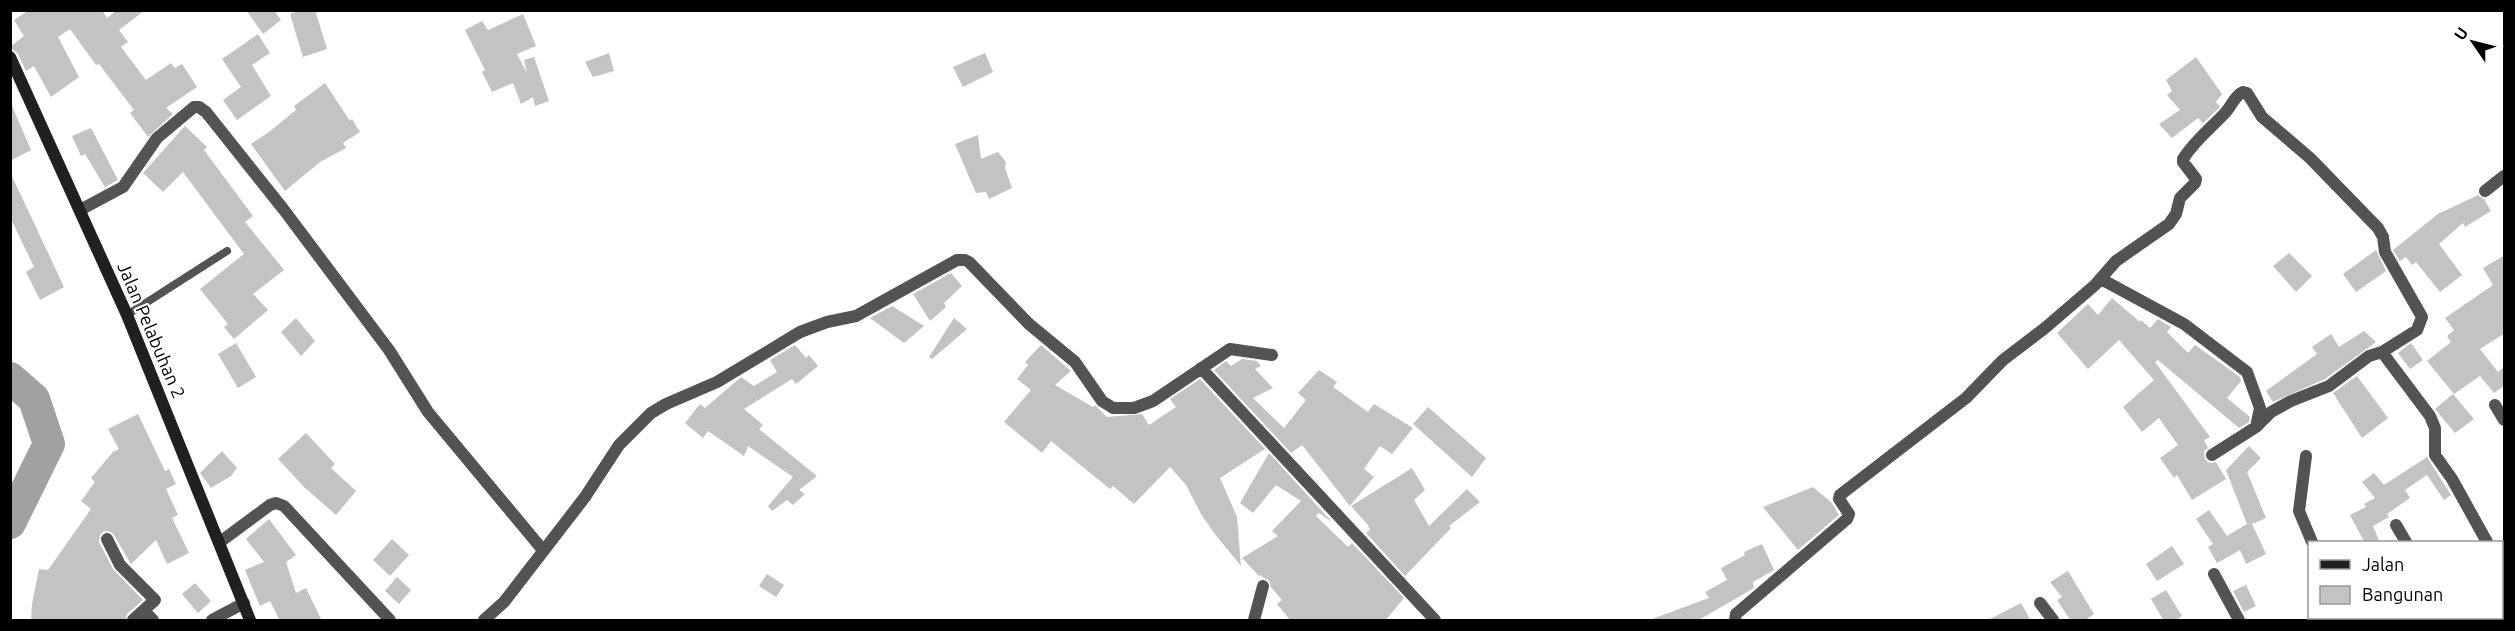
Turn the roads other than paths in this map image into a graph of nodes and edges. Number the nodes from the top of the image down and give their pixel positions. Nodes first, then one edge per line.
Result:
1 (10, 57) edge
2 (2505, 176) edge
3 (2485, 191) dead end
4 (80, 210) junction
5 (227, 251) dead end
6 (2100, 279) junction
7 (128, 315) junction
8 (2382, 352) junction
9 (1272, 355) dead end
10 (1200, 368) junction
11 (2495, 405) dead end
12 (2505, 420) edge
13 (2256, 427) junction
14 (2212, 455) dead end
15 (2306, 456) dead end
16 (2396, 525) dead end
17 (108, 539) dead end
18 (2311, 541) edge
19 (2405, 541) edge
20 (2486, 541) edge
21 (220, 543) junction
22 (542, 549) junction
23 (2214, 574) dead end
24 (1263, 586) dead end
25 (244, 603) junction
26 (2040, 603) dead end
27 (148, 616) edge
28 (133, 621) edge
29 (212, 621) edge
30 (250, 621) edge
31 (390, 621) edge
32 (484, 621) edge
33 (1254, 621) edge
34 (1435, 621) edge
35 (1735, 621) edge
36 (2053, 621) edge
37 (2239, 621) edge

1 - 4 main road, Jalan Pelabuhan 2
2 - 3 street
4 - 7 main road, Jalan Pelabuhan 2
4 - 22 street
5 - 7 lane
6 - 8 street
6 - 13 street
6 - 35 street
7 - 21 main road, Jalan Pelabuhan 2
8 - 13 street
8 - 20 street
9 - 10 street
10 - 22 street
10 - 34 street
11 - 12 street
13 - 14 street
15 - 18 street
16 - 19 street
17 - 27 street
21 - 25 main road, Jalan Pelabuhan 2
21 - 31 street
22 - 32 street
23 - 37 street
24 - 33 street
25 - 29 street
25 - 30 main road, Jalan Pelabuhan 2
26 - 36 street
27 - 28 street

